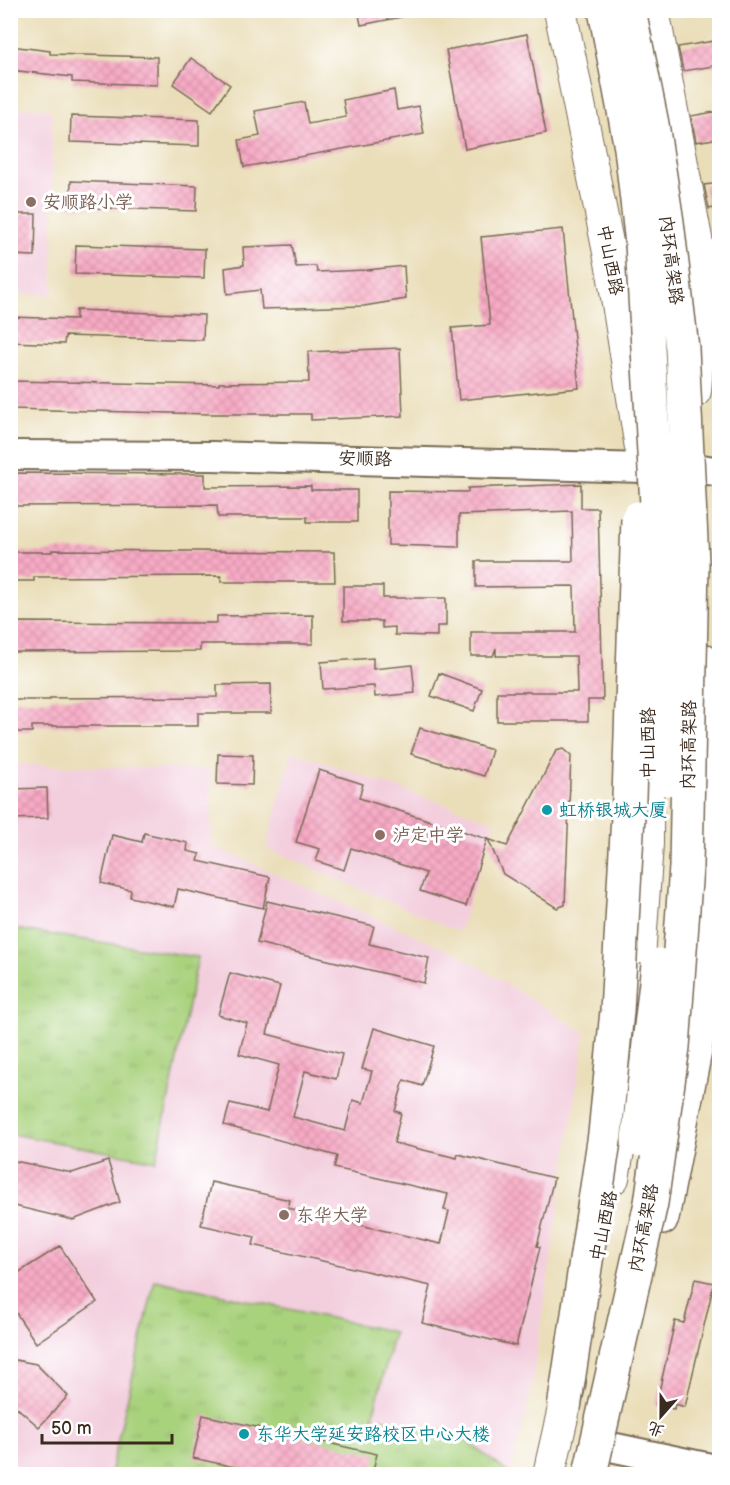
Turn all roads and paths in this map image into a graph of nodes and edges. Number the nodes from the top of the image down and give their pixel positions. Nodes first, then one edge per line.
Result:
1 (560, 10) edge
2 (605, 10) edge
3 (629, 10) edge
4 (653, 10) edge
5 (642, 244) junction
6 (10, 455) edge
7 (644, 468) junction
8 (705, 470) edge
9 (692, 562) junction
10 (651, 1203) junction
11 (564, 1408) junction
12 (592, 1464) edge
13 (720, 1470) edge
14 (549, 1474) edge
15 (570, 1474) edge
16 (608, 1474) edge

1 - 7 main road, 中山西路
2 - 5 highway, 内环高架路, bridge
3 - 9 highway, 内环高架路, bridge
4 - 8 main road, 中山西路
5 - 11 highway, bridge
5 - 15 highway, 内环高架路, bridge
6 - 7 street, 安顺路
7 - 8 street, 安顺路
7 - 11 main road, 中山西路
8 - 12 main road, 中山西路
9 - 10 highway, 内环高架路, bridge
9 - 12 highway, bridge
10 - 12 highway, 内环高架路, bridge
10 - 16 highway, bridge
11 - 14 main road, 中山西路
12 - 13 street

